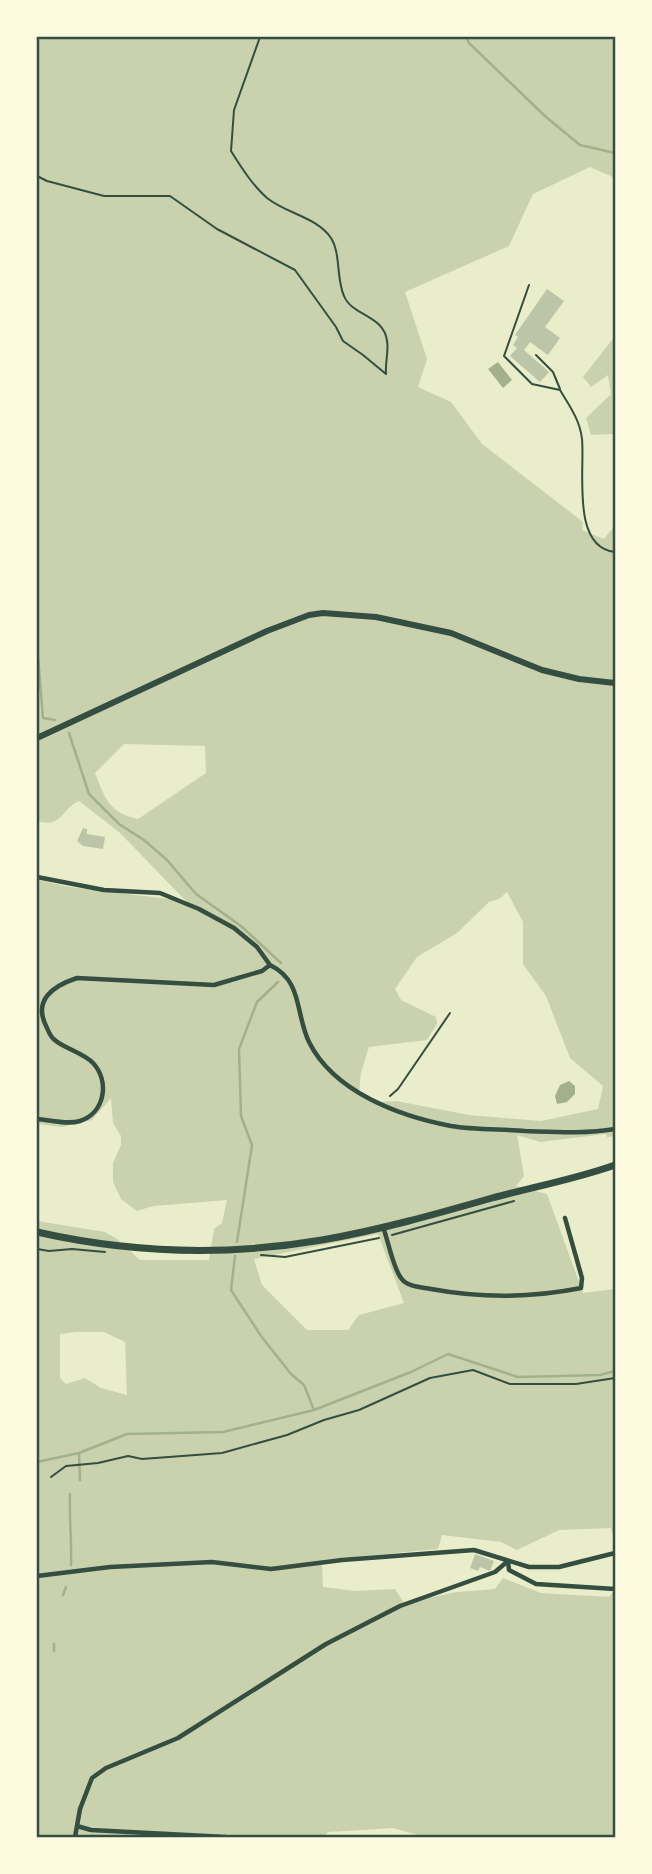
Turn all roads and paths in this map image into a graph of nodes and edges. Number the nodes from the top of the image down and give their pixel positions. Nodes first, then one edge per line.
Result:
1 (260, 37) edge
2 (37, 176) edge
3 (529, 285) dead end
4 (536, 355) dead end
5 (560, 390) junction
6 (615, 552) edge
7 (615, 683) edge
8 (37, 738) edge
9 (37, 877) edge
10 (270, 965) junction
11 (450, 1013) dead end
12 (390, 1096) dead end
13 (37, 1119) edge
14 (615, 1129) edge
15 (615, 1165) edge
16 (565, 1218) dead end
17 (383, 1227) junction
18 (37, 1232) edge
19 (615, 1378) edge
20 (51, 1477) dead end
21 (615, 1553) edge
22 (508, 1560) junction
23 (37, 1576) edge
24 (615, 1589) edge
25 (77, 1826) junction
26 (75, 1837) edge
27 (226, 1837) edge

1 - 2 path
3 - 5 lane
4 - 5 lane
5 - 6 lane
7 - 8 main road
9 - 10 street
10 - 13 street
10 - 14 street
11 - 12 lane
15 - 17 main road
16 - 17 street
17 - 18 main road
19 - 20 path
21 - 22 street
22 - 23 street
22 - 24 street
22 - 25 street
25 - 26 street
25 - 27 street

